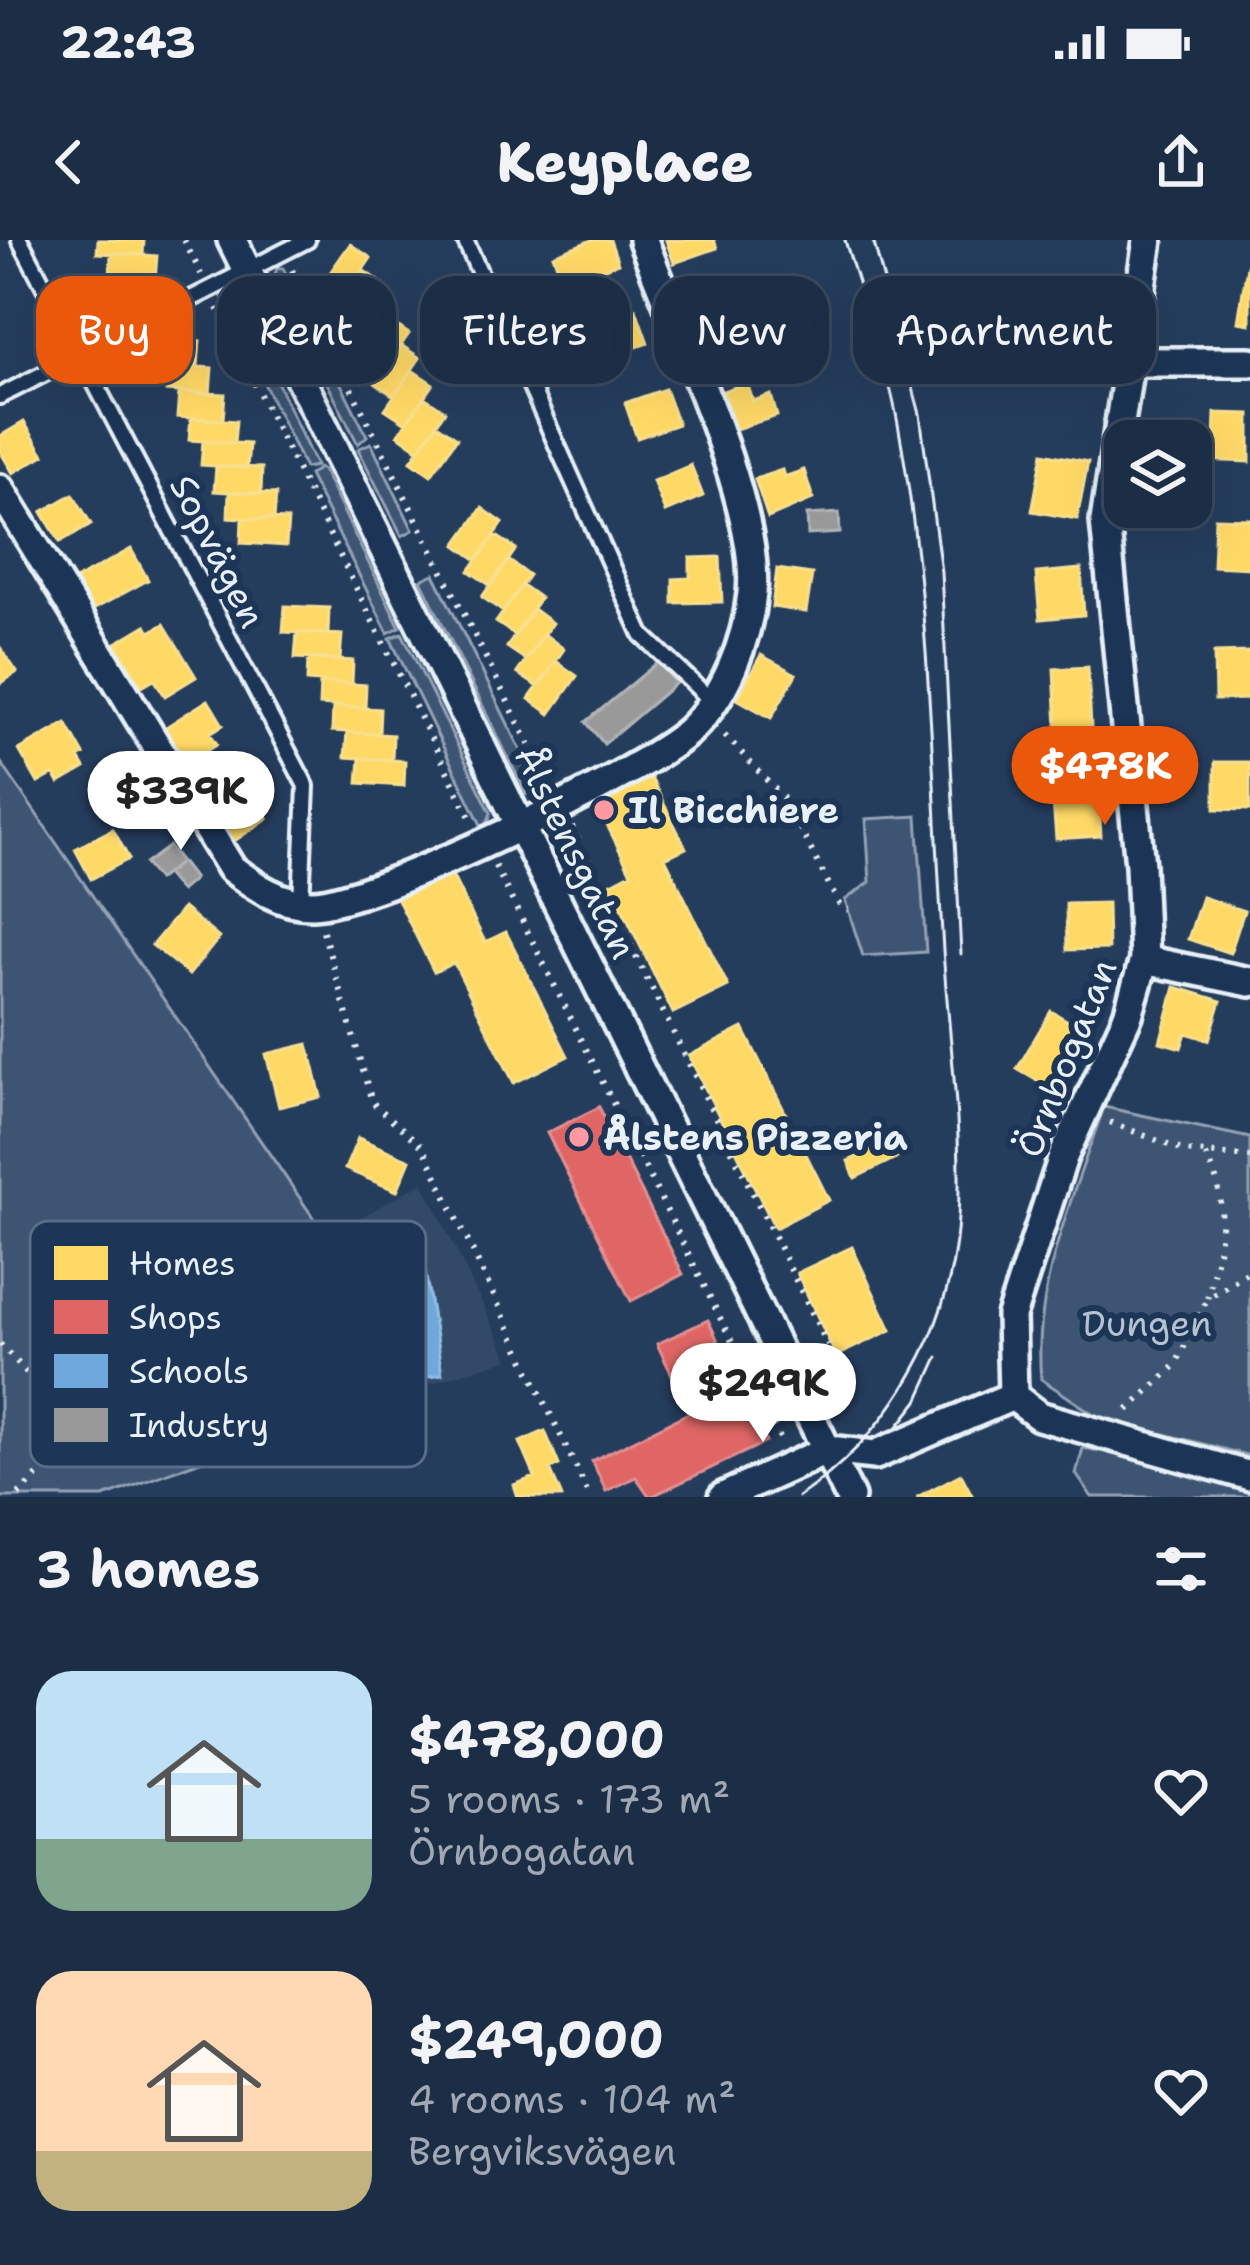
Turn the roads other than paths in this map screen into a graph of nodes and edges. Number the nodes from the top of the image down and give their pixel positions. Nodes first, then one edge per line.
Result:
1 (20, 240) edge
2 (232, 240) edge
3 (307, 240) edge
4 (465, 240) edge
5 (643, 240) edge
6 (1148, 240) edge
7 (246, 269) junction
8 (40, 276) edge
9 (1143, 276) edge
10 (193, 296) edge
11 (1156, 362) edge
12 (1250, 362) edge
13 (36, 377) edge
14 (99, 384) edge
15 (1128, 384) edge
16 (0, 396) edge
17 (0, 490) edge
18 (708, 708) junction
19 (522, 823) junction
20 (308, 904) junction
21 (1144, 961) junction
22 (1250, 982) edge
23 (1013, 1396) junction
24 (828, 1450) junction
25 (1250, 1476) edge
26 (723, 1497) edge
27 (850, 1497) edge

1 - 8 lane, Sopvägen
2 - 7 street, Ålstensgatan
3 - 7 lane
4 - 18 lane
5 - 18 street
6 - 9 street, Örnbogatan
7 - 10 lane
7 - 19 street, Ålstensgatan
11 - 12 street
13 - 16 lane
14 - 20 lane, Sopvägen
15 - 21 street, Örnbogatan
17 - 20 street
18 - 19 street
19 - 20 street
19 - 24 street, Ålstensgatan
21 - 22 street
21 - 23 street, Örnbogatan
23 - 24 street
23 - 25 street
24 - 26 street
24 - 27 street, Ålstensgatan

